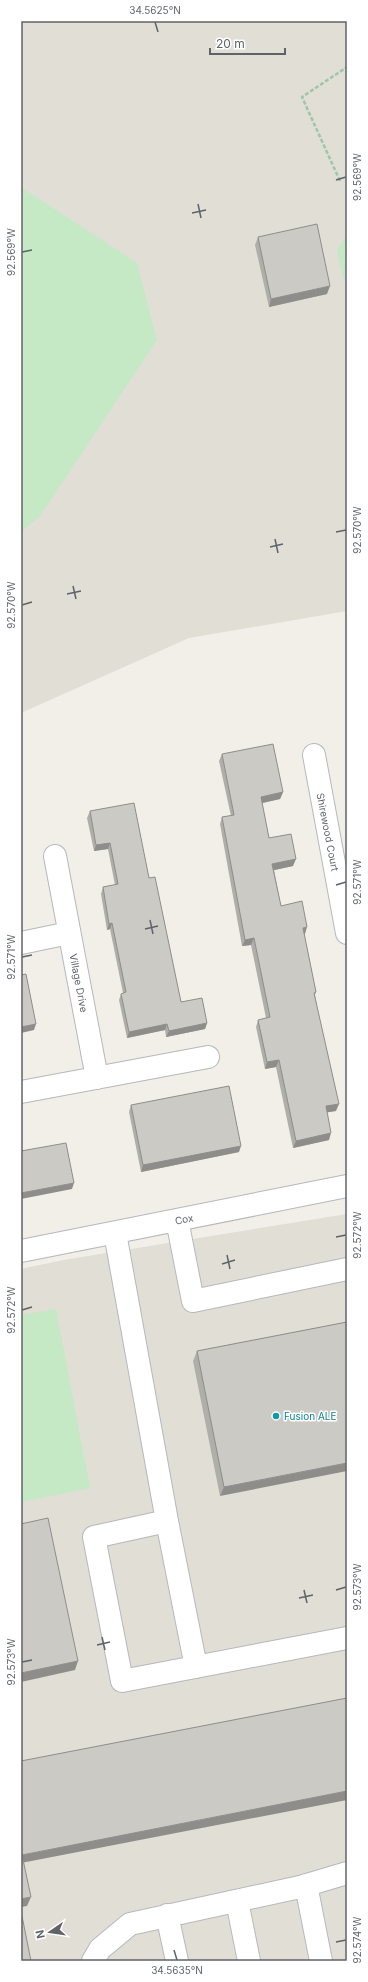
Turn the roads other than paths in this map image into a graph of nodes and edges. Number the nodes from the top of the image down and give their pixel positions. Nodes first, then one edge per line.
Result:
1 (314, 755) dead end
2 (55, 856) dead end
3 (342, 878) edge
4 (69, 933) junction
5 (347, 933) edge
6 (21, 943) edge
7 (208, 1057) dead end
8 (97, 1078) junction
9 (21, 1092) edge
10 (347, 1186) edge
11 (177, 1220) junction
12 (115, 1233) junction
13 (21, 1251) edge
14 (347, 1269) edge
15 (167, 1520) junction
16 (347, 1638) edge
17 (196, 1667) junction
18 (347, 1873) edge
19 (306, 1885) junction
20 (237, 1901) junction
21 (167, 1915) junction
22 (93, 1961) edge
23 (176, 1961) edge
24 (249, 1961) edge
25 (321, 1961) edge

1 - 3 street, Shirewood Court
2 - 4 street, Village Drive
3 - 5 street, Shirewood Court
4 - 6 street
4 - 8 street, Village Drive
7 - 8 street
8 - 9 street
10 - 11 street, Cox
11 - 12 street, Cox
11 - 14 street
12 - 13 street, Cox
12 - 15 street
15 - 17 street
15 - 17 street
16 - 17 street
18 - 19 street
19 - 20 street
19 - 25 street
20 - 21 street
20 - 24 street
21 - 22 street
21 - 23 street

